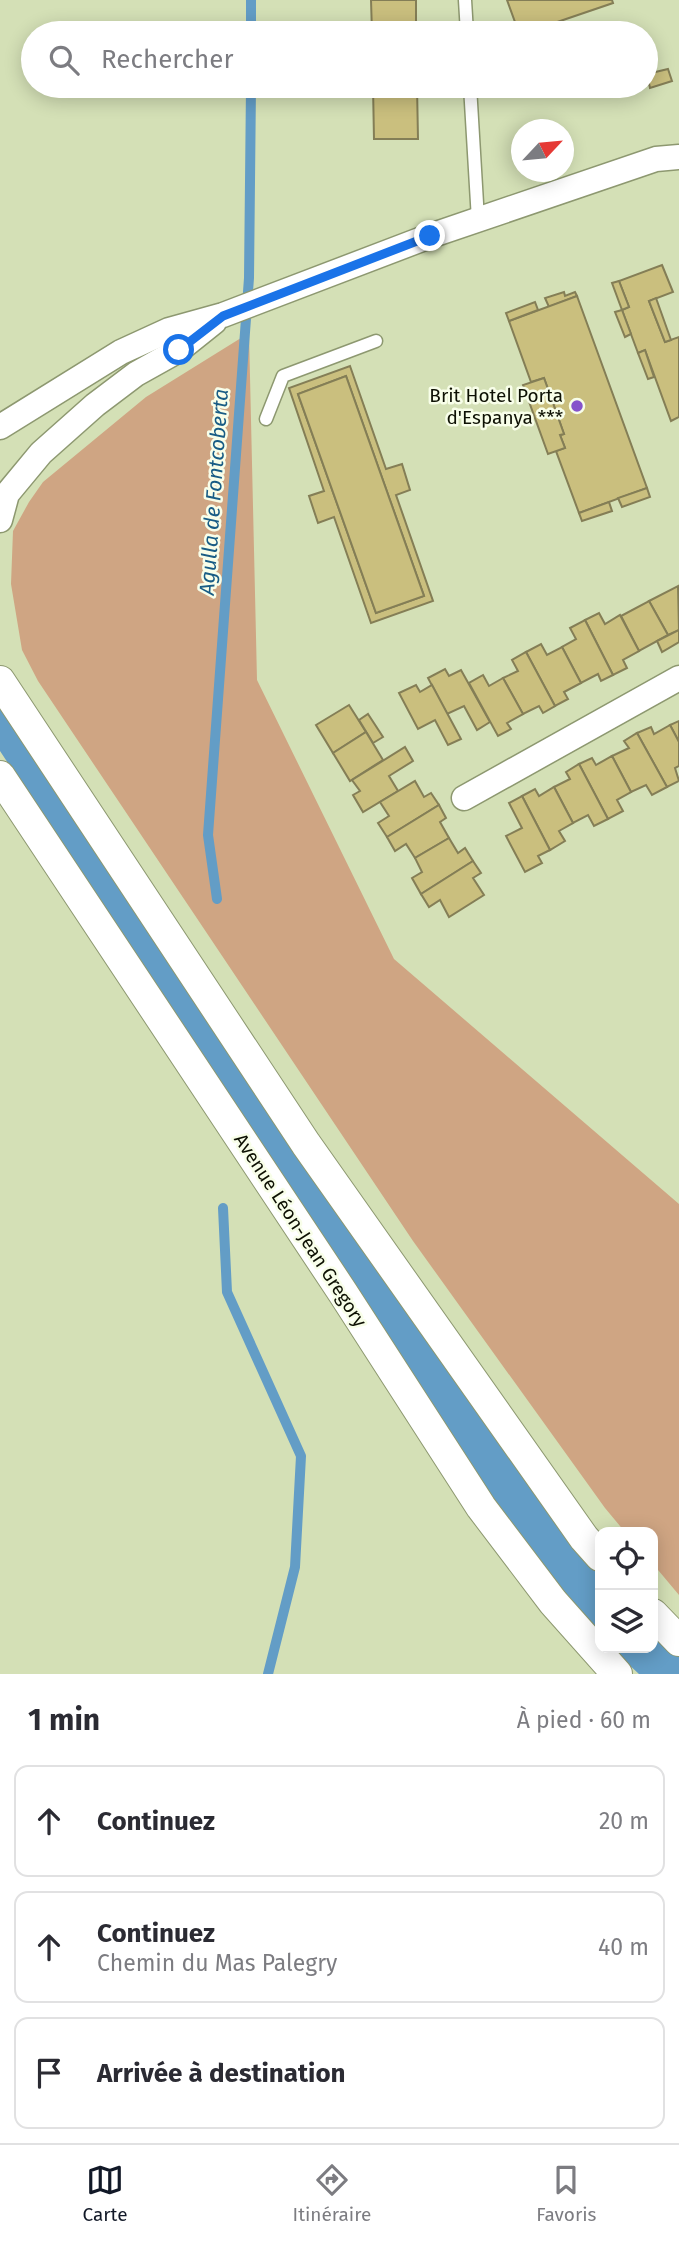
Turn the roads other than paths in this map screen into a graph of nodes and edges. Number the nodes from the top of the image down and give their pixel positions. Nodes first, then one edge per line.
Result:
1 (465, 0) edge
2 (466, 21) edge
3 (471, 98) edge
4 (679, 157) edge
5 (478, 220) junction
6 (223, 316) junction
7 (376, 341) dead end
8 (267, 419) dead end
9 (0, 427) edge
10 (0, 520) edge
11 (679, 678) edge
12 (0, 681) edge
13 (0, 776) edge
14 (464, 797) dead end
15 (595, 1550) edge
16 (658, 1619) edge
17 (679, 1641) edge
18 (617, 1674) edge

1 - 2 lane
3 - 5 lane
4 - 5 street
5 - 6 street
6 - 9 street
6 - 10 street
7 - 8 lane
11 - 14 street
12 - 15 street
13 - 18 street, Avenue Léon-Jean Gregory
16 - 17 street

